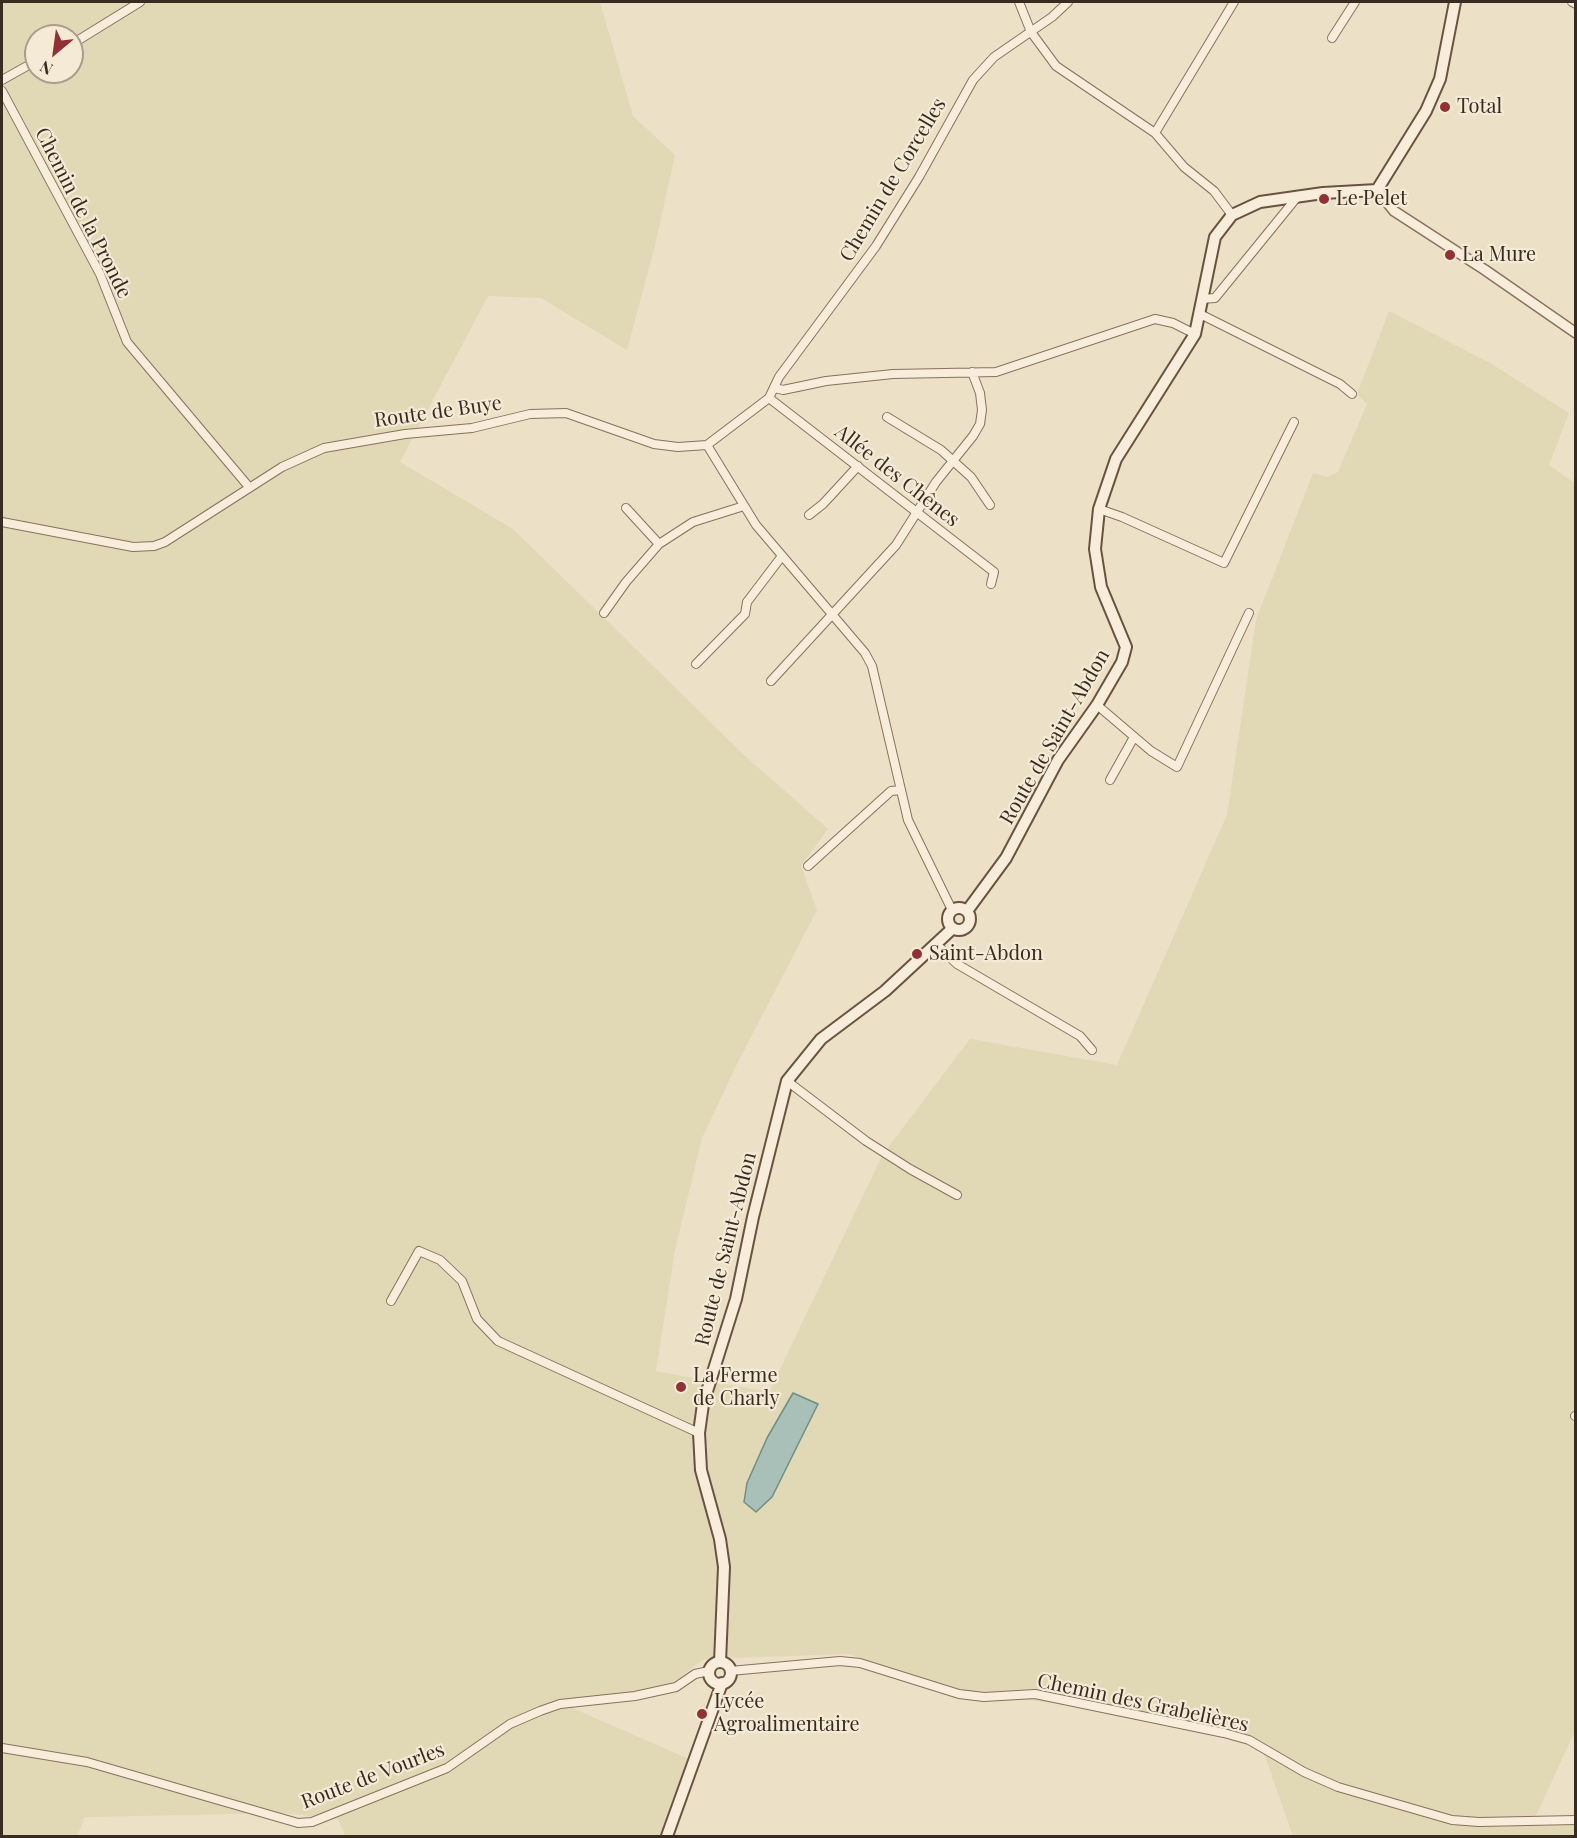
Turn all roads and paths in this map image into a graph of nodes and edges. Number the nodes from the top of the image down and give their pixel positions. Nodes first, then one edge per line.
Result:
1 (140, 2) edge
2 (1019, 2) edge
3 (1068, 2) edge
4 (1234, 2) edge
5 (1354, 2) edge
6 (1454, 4) edge
7 (1031, 32) junction
8 (84, 37) edge
9 (1332, 38) dead end
10 (24, 68) edge
11 (2, 80) edge
12 (2, 91) edge
13 (1155, 133) junction
14 (1377, 190) junction
15 (1298, 196) junction
16 (1232, 215) junction
17 (1202, 299) junction
18 (1200, 314) junction
19 (1575, 333) edge
20 (1195, 334) junction
21 (972, 372) junction
22 (775, 388) junction
23 (1352, 394) dead end
24 (769, 398) junction
25 (887, 417) dead end
26 (1294, 422) dead end
27 (707, 445) junction
28 (952, 460) junction
29 (858, 466) junction
30 (249, 487) junction
31 (990, 505) dead end
32 (744, 506) junction
33 (627, 508) dead end
34 (1099, 509) junction
35 (917, 512) junction
36 (809, 515) dead end
37 (2, 522) edge
38 (658, 544) junction
39 (782, 556) junction
40 (992, 584) dead end
41 (604, 613) dead end
42 (831, 613) junction
43 (1249, 613) dead end
44 (696, 664) dead end
45 (771, 681) dead end
46 (1097, 705) junction
47 (1134, 736) junction
48 (1110, 780) dead end
49 (901, 790) junction
50 (808, 866) dead end
51 (952, 910) junction
52 (967, 911) junction
53 (953, 928) junction
54 (936, 944) junction
55 (1092, 1050) dead end
56 (787, 1081) junction
57 (957, 1195) dead end
58 (391, 1301) dead end
59 (699, 1433) junction
60 (720, 1662) junction
61 (709, 1671) junction
62 (730, 1671) junction
63 (722, 1683) junction
64 (2, 1748) edge
65 (1575, 1820) edge
66 (667, 1836) edge

1 - 8 street
2 - 7 street
3 - 7 street, Chemin de Corcelles
4 - 13 street
5 - 9 street
6 - 14 main road
7 - 13 street
7 - 22 street, Chemin de Corcelles
10 - 11 street
12 - 30 street, Chemin de la Pronde
13 - 16 street
14 - 15 main road, Route de Saint-Abdon
14 - 19 street
15 - 16 main road, Route de Saint-Abdon
15 - 17 street
16 - 17 main road, Route de Saint-Abdon
17 - 18 main road, Route de Saint-Abdon
18 - 20 main road, Route de Saint-Abdon
18 - 23 street
20 - 21 street
20 - 34 main road, Route de Saint-Abdon
21 - 22 street
21 - 28 street
22 - 24 street, Chemin de Corcelles
24 - 27 street
24 - 29 street, Allée des Chênes
25 - 28 street
26 - 34 street
27 - 30 street, Route de Buye
27 - 32 street
28 - 31 street
28 - 35 street
29 - 35 street, Allée des Chênes
29 - 36 street
30 - 37 street, Route de Buye
32 - 38 street
32 - 39 street
33 - 38 street
34 - 46 main road, Route de Saint-Abdon
35 - 40 street, Allée des Chênes
35 - 42 street
38 - 41 street
39 - 42 street
39 - 44 street
42 - 45 street
42 - 49 street
43 - 47 street
46 - 47 street
46 - 52 main road, Route de Saint-Abdon
47 - 48 street
49 - 50 street
49 - 51 street
51 - 52 main road
51 - 53 main road
52 - 53 main road
53 - 54 main road, Route de Saint-Abdon
54 - 55 street
54 - 56 main road, Route de Saint-Abdon
56 - 57 street
56 - 59 main road, Route de Saint-Abdon
58 - 59 street
59 - 60 main road, Route de Saint-Abdon
60 - 61 main road
60 - 62 main road
61 - 63 main road
61 - 64 street, Route de Vourles
62 - 63 main road
62 - 65 street, Chemin des Grabelières
63 - 66 main road

